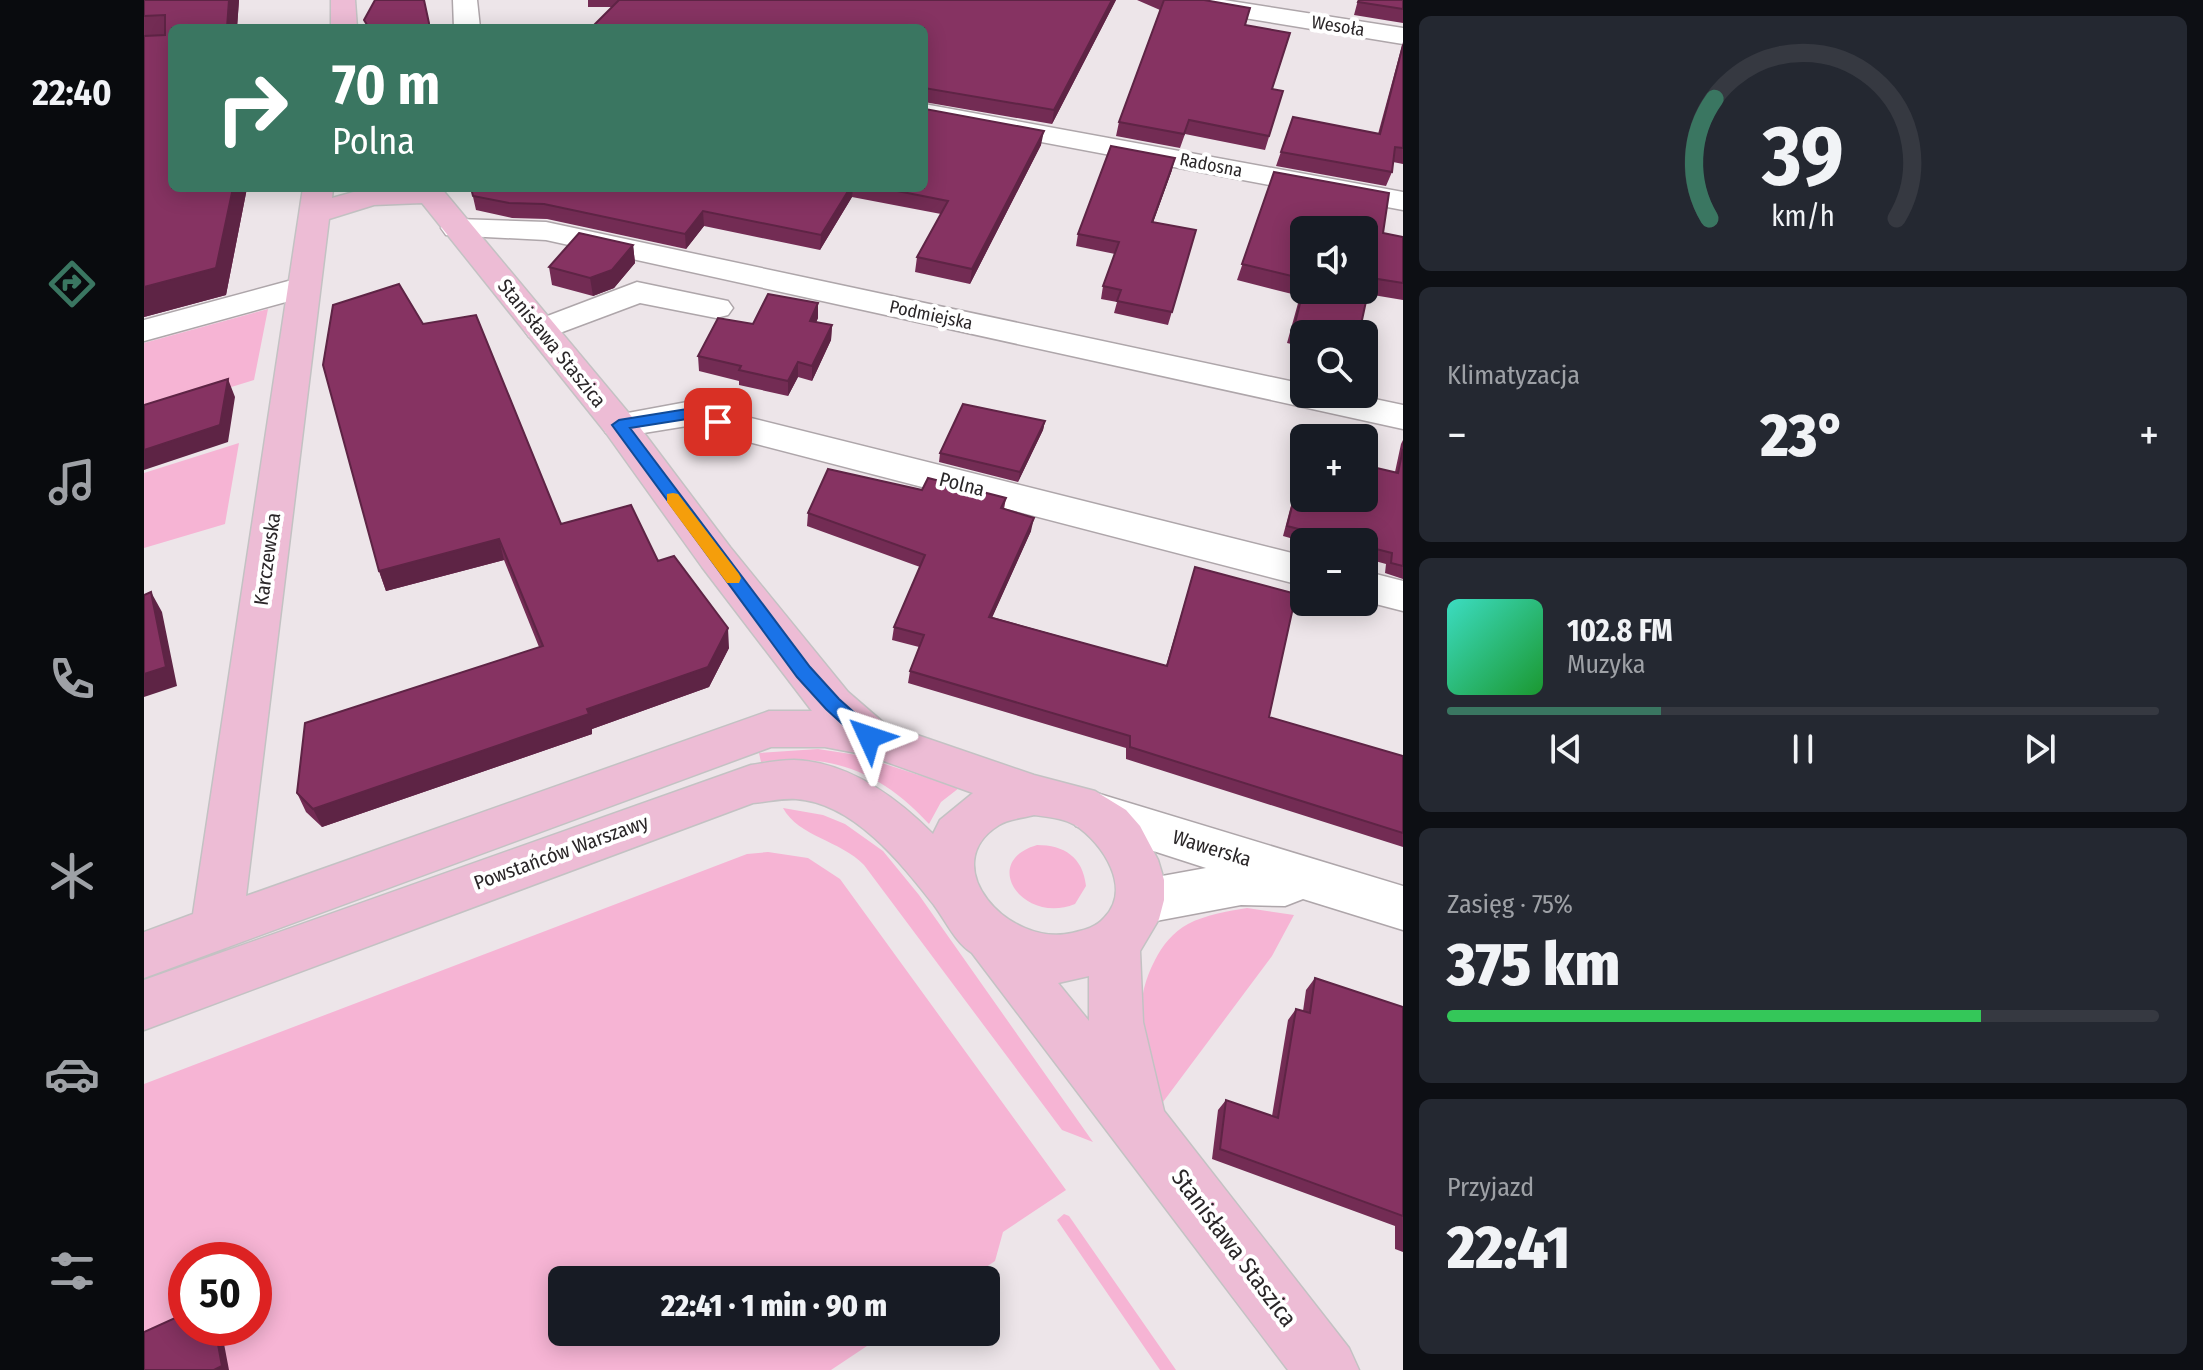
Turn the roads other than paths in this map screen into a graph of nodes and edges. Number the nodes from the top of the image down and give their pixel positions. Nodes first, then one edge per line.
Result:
1 (343, 0) edge
2 (465, 0) edge
3 (1177, 0) edge
4 (344, 24) edge
5 (468, 24) edge
6 (1403, 36) edge
7 (928, 113) edge
8 (416, 192) edge
9 (428, 192) edge
10 (315, 201) edge
11 (1403, 201) edge
12 (457, 228) junction
13 (303, 287) junction
14 (716, 308) dead end
15 (541, 330) junction
16 (144, 331) edge
17 (1403, 417) edge
18 (619, 425) junction
19 (1290, 567) edge
20 (1378, 590) edge
21 (1403, 596) edge
22 (869, 737) junction
23 (1034, 795) junction
24 (1093, 812) junction
25 (1331, 885) junction
26 (952, 890) junction
27 (1403, 908) edge
28 (1127, 923) junction
29 (216, 930) junction
30 (992, 941) junction
31 (144, 955) edge
32 (144, 1005) edge
33 (1140, 1127) junction
34 (1327, 1370) edge

1 - 4 main road
2 - 5 street
3 - 6 street, Wesoła
7 - 11 street, Radosna
8 - 10 main road
9 - 12 main road, Stanisława Staszica
10 - 13 main road, Karczewska
12 - 15 main road, Stanisława Staszica
12 - 17 street, Podmiejska
13 - 16 street
13 - 29 main road, Karczewska
14 - 15 street
15 - 18 main road, Stanisława Staszica
18 - 19 street, Polna
18 - 22 main road, Stanisława Staszica
20 - 21 street
22 - 23 main road, Stanisława Staszica
22 - 29 main road
23 - 24 main road
23 - 26 main road
24 - 25 street, Wawerska
24 - 28 main road
25 - 27 street, Wawerska
25 - 28 street, Wawerska
26 - 30 main road
26 - 32 main road, Powstańców Warszawy
28 - 30 main road
28 - 33 main road, Stanisława Staszica
29 - 31 main road
30 - 33 main road, Stanisława Staszica
33 - 34 main road, Stanisława Staszica

